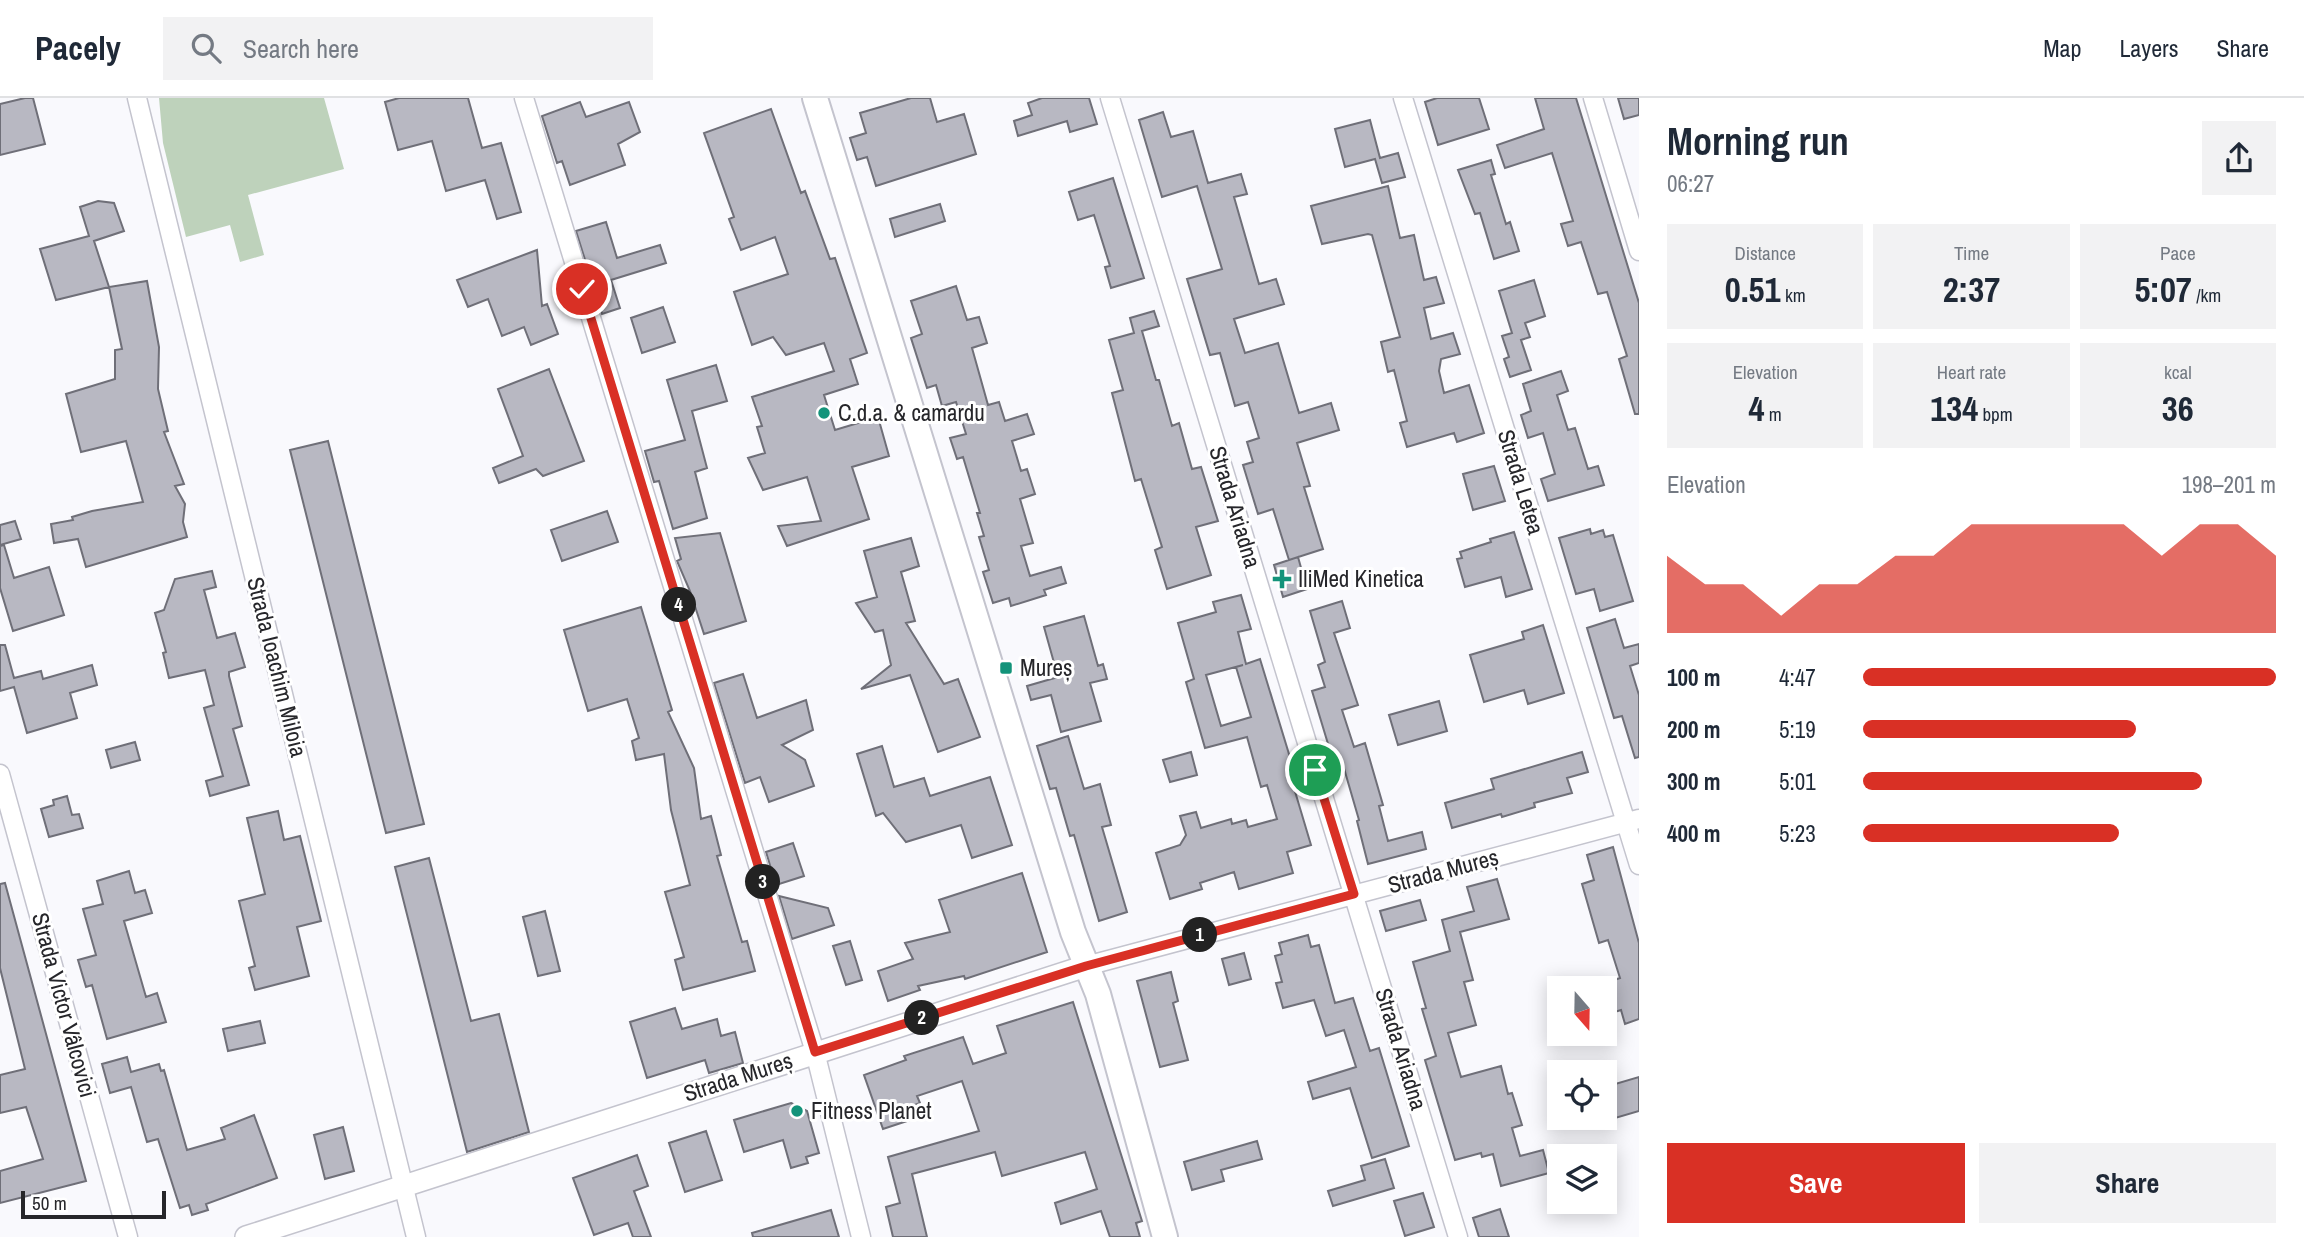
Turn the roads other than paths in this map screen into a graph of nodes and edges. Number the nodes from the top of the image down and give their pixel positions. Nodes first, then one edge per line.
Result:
1 (138, 98) edge
2 (524, 98) edge
3 (815, 98) edge
4 (1111, 98) edge
5 (1403, 98) edge
6 (1593, 98) edge
7 (1639, 251) edge
8 (0, 774) edge
9 (1632, 821) edge
10 (1639, 865) edge
11 (1354, 894) junction
12 (1086, 966) junction
13 (815, 1052) junction
14 (402, 1187) junction
15 (128, 1237) edge
16 (246, 1237) edge
17 (416, 1237) edge
18 (861, 1237) edge
19 (1165, 1237) edge
20 (1458, 1237) edge

1 - 14 street, Strada Ioachim Miloia
2 - 13 street
3 - 12 main road
4 - 11 street, Strada Ariadna
5 - 9 street, Strada Letea
6 - 7 street
8 - 15 street, Strada Victor Vâlcovici
9 - 10 street, Strada Letea
9 - 11 street, Strada Mureș
11 - 12 street, Strada Mureș
11 - 20 street, Strada Ariadna
12 - 13 street, Strada Mureș
12 - 19 main road
13 - 14 street, Strada Mureș
13 - 18 street
14 - 16 street, Strada Mureș
14 - 17 street, Strada Ioachim Miloia

